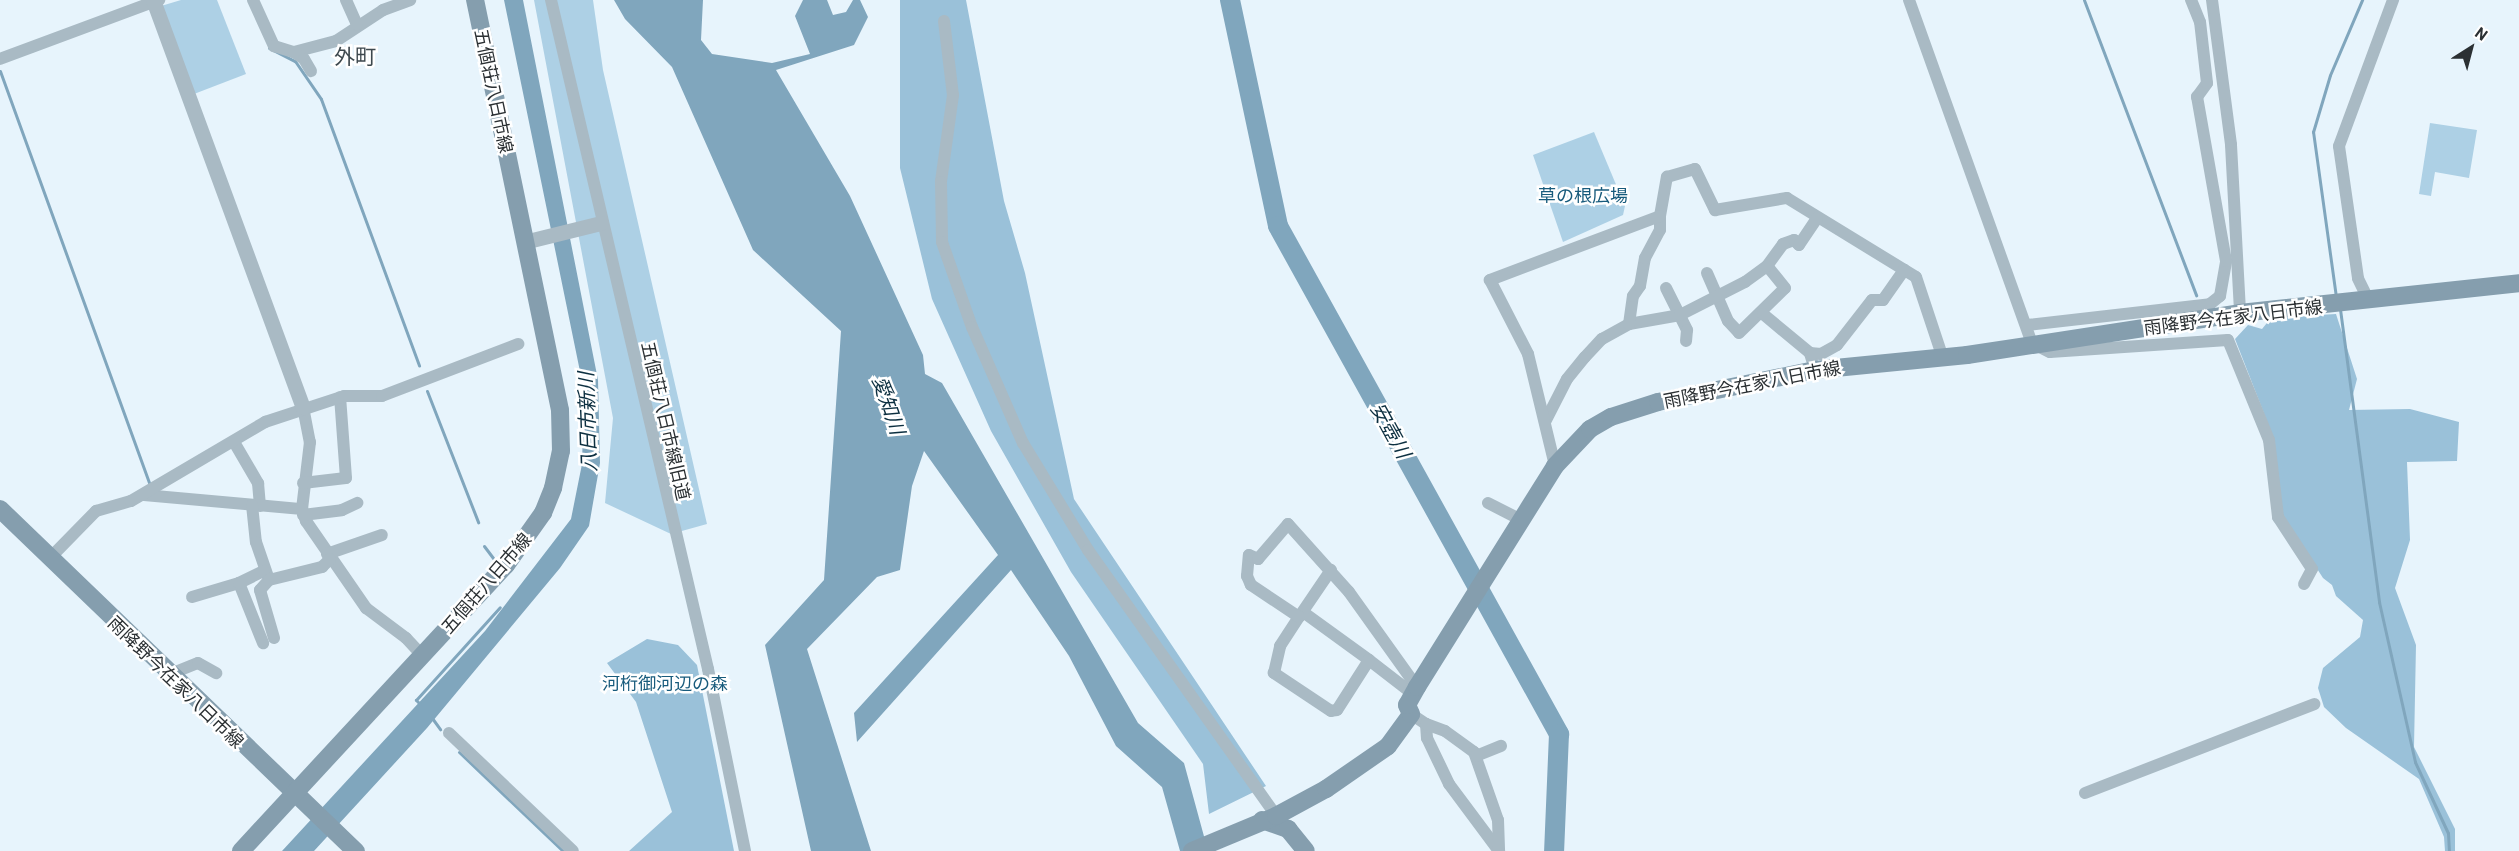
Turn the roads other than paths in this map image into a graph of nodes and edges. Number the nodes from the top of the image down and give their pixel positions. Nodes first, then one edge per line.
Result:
1 (253, 0) edge
2 (346, 0) edge
3 (410, 0) edge
4 (475, 0) edge
5 (551, 0) edge
6 (1909, 0) edge
7 (2191, 0) edge
8 (2212, 0) edge
9 (2393, 0) edge
10 (156, 1) edge
11 (944, 21) dead end
12 (357, 25) junction
13 (294, 52) junction
14 (0, 59) edge
15 (311, 71) dead end
16 (1660, 216) junction
17 (1817, 218) junction
18 (595, 224) junction
19 (532, 240) junction
20 (1767, 266) junction
21 (1904, 270) junction
22 (1707, 273) dead end
23 (2519, 283) edge
24 (1666, 288) dead end
25 (1717, 297) junction
26 (2369, 301) junction
27 (2240, 313) junction
28 (1763, 314) junction
29 (1680, 315) junction
30 (1629, 324) junction
31 (2027, 325) junction
32 (1686, 341) dead end
33 (2032, 343) junction
34 (518, 344) dead end
35 (1942, 355) junction
36 (1812, 362) junction
37 (340, 397) junction
38 (303, 407) junction
39 (1545, 423) junction
40 (234, 442) junction
41 (1555, 466) junction
42 (303, 483) junction
43 (144, 495) junction
44 (357, 503) dead end
45 (1488, 503) dead end
46 (256, 506) junction
47 (0, 509) edge
48 (302, 512) junction
49 (1520, 519) junction
50 (382, 535) dead end
51 (329, 556) junction
52 (50, 558) junction
53 (1330, 570) junction
54 (267, 575) junction
55 (239, 583) junction
56 (2304, 584) dead end
57 (192, 597) dead end
58 (1301, 615) junction
59 (422, 655) junction
60 (1369, 660) junction
61 (216, 673) dead end
62 (168, 675) junction
63 (1415, 691) junction
64 (2314, 704) dead end
65 (1418, 719) junction
66 (450, 733) dead end
67 (1502, 746) dead end
68 (1476, 756) junction
69 (2085, 793) dead end
70 (297, 798) junction
71 (1269, 818) junction
72 (351, 847) edge
73 (241, 851) edge
74 (573, 851) edge
75 (745, 851) edge
76 (1192, 851) edge
77 (1306, 851) edge
78 (1499, 851) edge

1 - 13 street
2 - 12 street
3 - 12 street
4 - 19 main road, 五個荘八日市線
5 - 18 street, 五個荘八日市線旧道
6 - 31 street
7 - 31 street
8 - 27 street
9 - 26 street
10 - 14 street
10 - 38 street
11 - 71 street
12 - 13 street
13 - 15 street
16 - 17 street
16 - 30 street
16 - 39 street
17 - 20 street
17 - 21 street
18 - 19 street
18 - 75 street, 五個荘八日市線旧道
19 - 59 main road, 五個荘八日市線
20 - 25 street
20 - 28 street
21 - 35 street
21 - 36 street
22 - 25 street
23 - 26 main road, 雨降野今在家八日市線
24 - 29 street
25 - 28 street
25 - 29 street
26 - 27 main road, 雨降野今在家八日市線
27 - 33 main road, 雨降野今在家八日市線
28 - 36 street
29 - 30 street
29 - 32 street
30 - 39 street
31 - 33 street
33 - 35 main road, 雨降野今在家八日市線
33 - 56 street
34 - 37 street
35 - 36 main road, 雨降野今在家八日市線
36 - 41 main road, 雨降野今在家八日市線
37 - 38 street
37 - 42 street
38 - 40 street
38 - 42 street
39 - 41 street
40 - 43 street
40 - 46 street
41 - 49 main road, 雨降野今在家八日市線
42 - 48 street
43 - 46 street
43 - 52 street
44 - 48 street
45 - 49 street
46 - 48 street
46 - 54 street
47 - 52 main road, 雨降野今在家八日市線
48 - 51 street
49 - 63 main road, 雨降野今在家八日市線
50 - 51 street
51 - 54 street
51 - 59 street
52 - 62 main road, 雨降野今在家八日市線
53 - 58 street
53 - 58 street
53 - 63 street
54 - 55 street
54 - 55 street
55 - 57 street
58 - 60 street
58 - 60 street
59 - 70 main road, 五個荘八日市線
60 - 63 street
61 - 62 street
62 - 70 main road, 雨降野今在家八日市線
63 - 65 main road, 雨降野今在家八日市線
64 - 69 street
65 - 68 street
65 - 71 main road, 雨降野今在家八日市線
65 - 78 street
66 - 74 street
67 - 68 street
68 - 78 street
70 - 72 main road, 雨降野今在家八日市線
70 - 73 main road, 五個荘八日市線
71 - 76 main road, 雨降野今在家八日市線
71 - 77 main road

